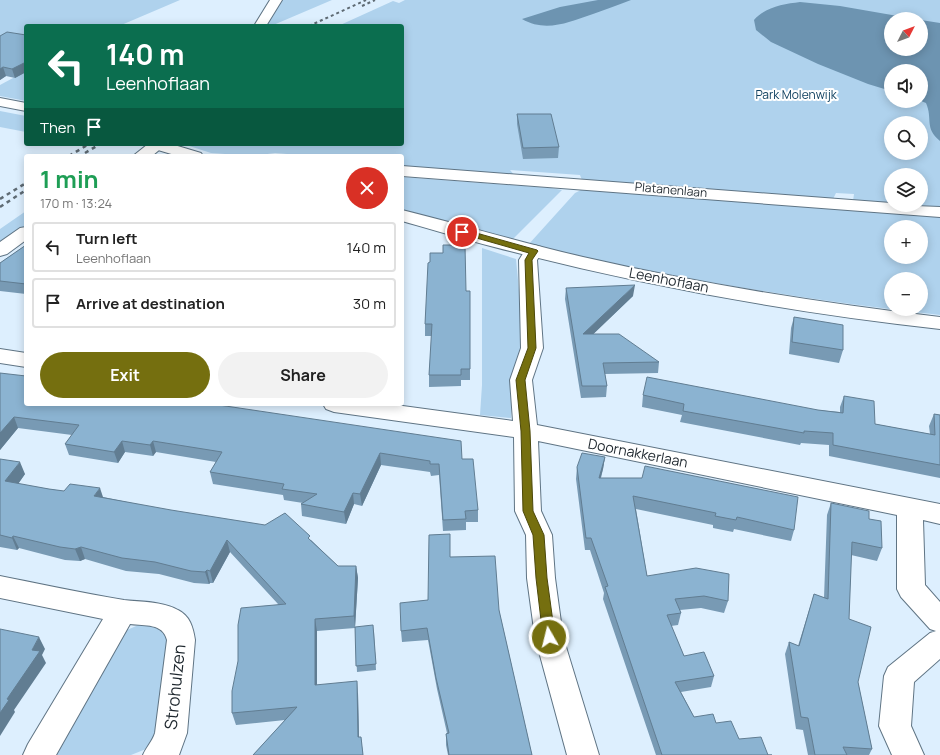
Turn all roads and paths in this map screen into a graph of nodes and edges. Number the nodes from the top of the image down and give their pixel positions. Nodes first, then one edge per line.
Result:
1 (276, 0) edge
2 (261, 24) edge
3 (0, 102) edge
4 (24, 107) edge
5 (155, 146) edge
6 (160, 146) edge
7 (144, 154) edge
8 (188, 154) edge
9 (404, 171) edge
10 (940, 212) edge
11 (404, 216) edge
12 (24, 233) edge
13 (0, 250) edge
14 (534, 251) junction
15 (940, 323) edge
16 (0, 356) edge
17 (24, 360) edge
18 (348, 406) edge
19 (526, 431) junction
20 (910, 508) junction
21 (940, 514) edge
22 (0, 587) edge
23 (124, 611) junction
24 (940, 621) edge
25 (940, 642) edge
26 (39, 755) edge
27 (159, 755) edge
28 (583, 755) edge
29 (908, 755) edge

1 - 2 street
3 - 4 street
5 - 7 street
6 - 8 street
9 - 10 street, Platanenlaan
11 - 14 street, Leenhoflaan
12 - 13 street
14 - 15 street, Leenhoflaan
14 - 19 street
16 - 17 street
18 - 19 street, Doornakkerlaan
19 - 20 street, Doornakkerlaan
19 - 28 street
20 - 21 street, Doornakkerlaan
20 - 24 street
22 - 23 street, Strohulzen
23 - 26 street
23 - 27 street, Strohulzen
25 - 29 street

